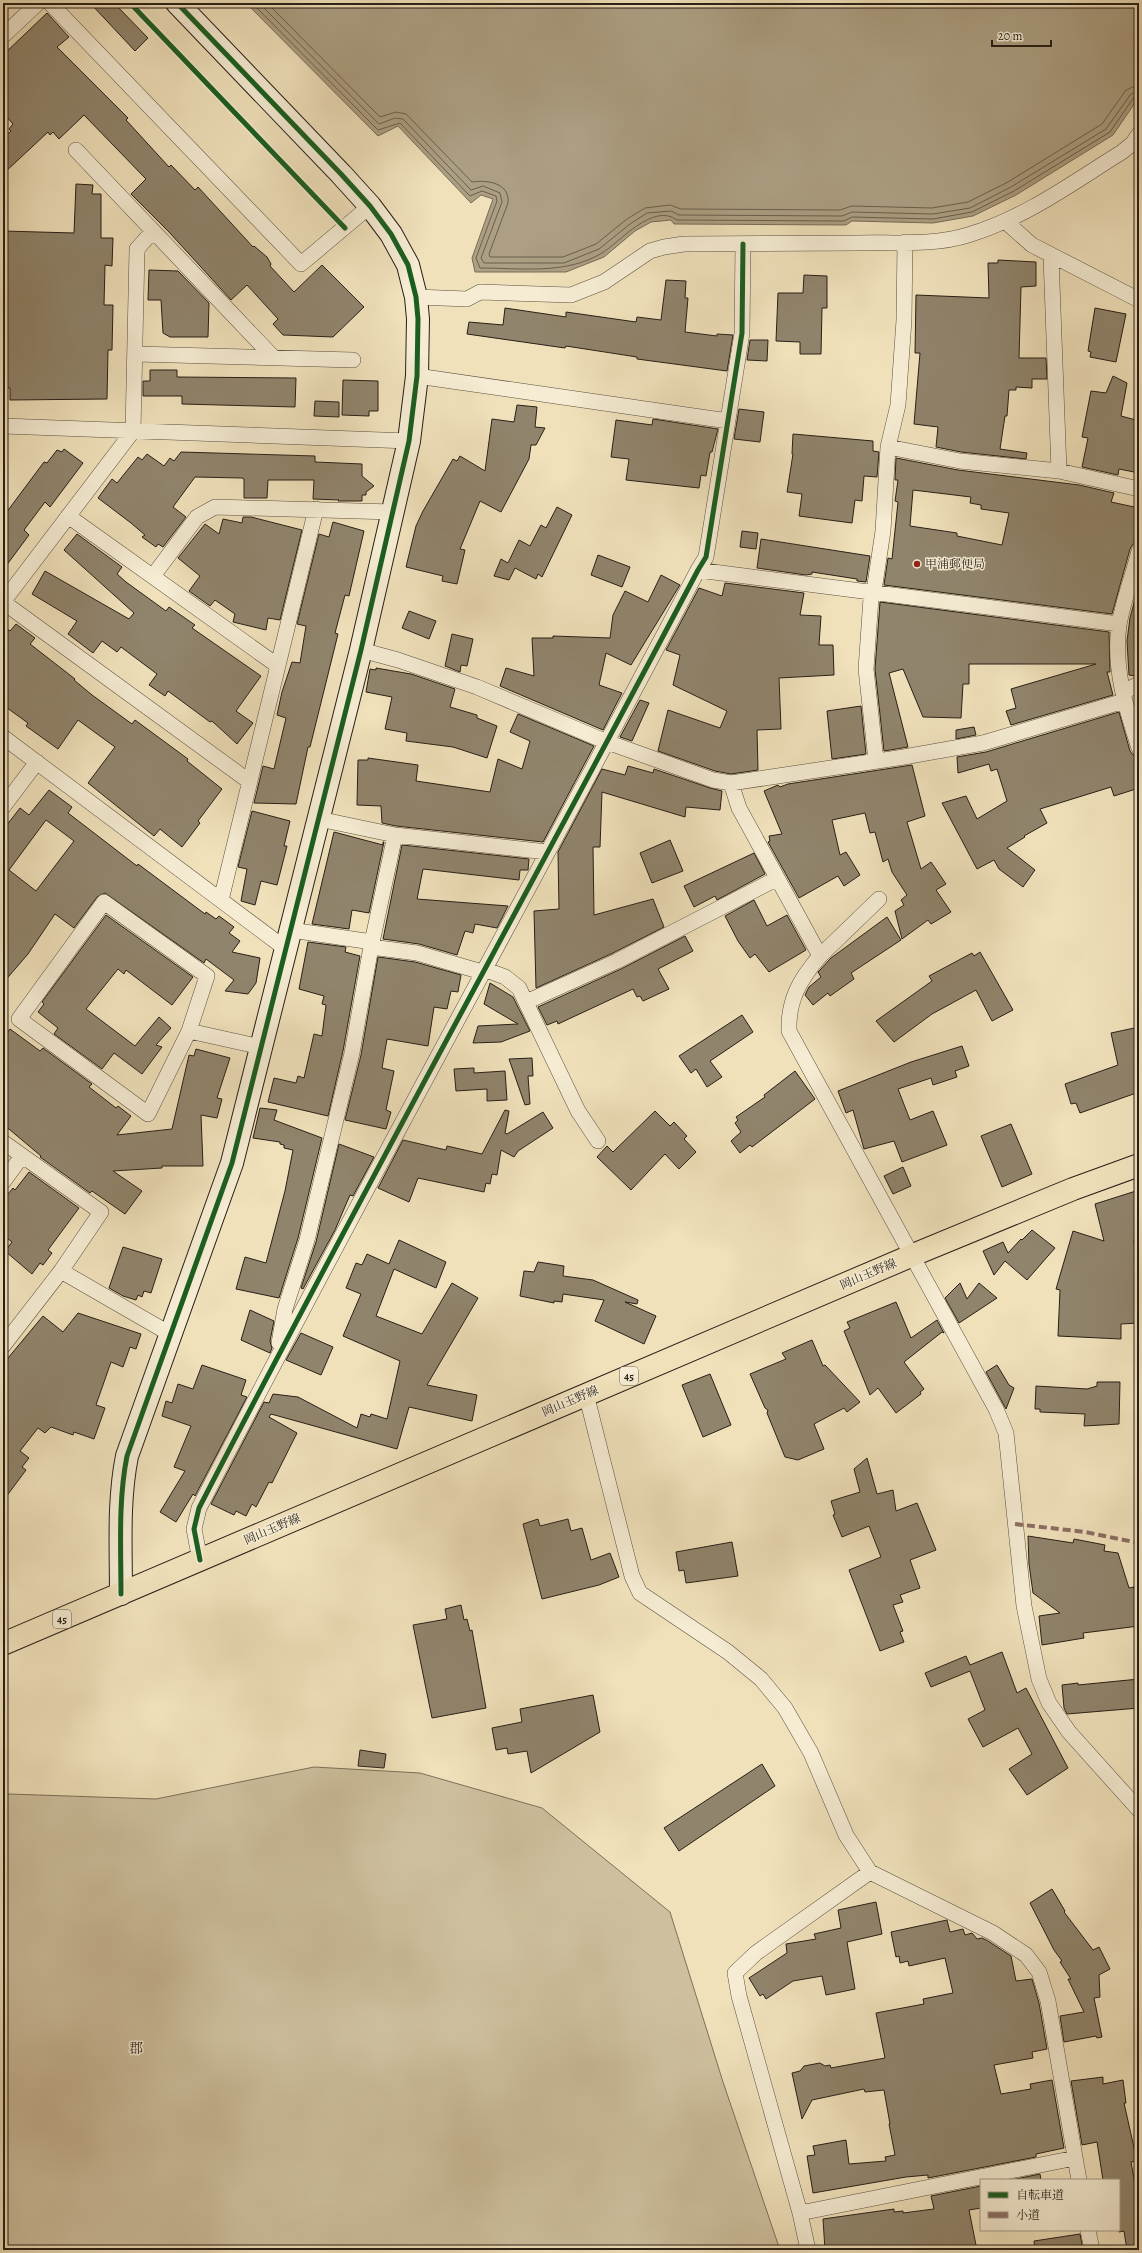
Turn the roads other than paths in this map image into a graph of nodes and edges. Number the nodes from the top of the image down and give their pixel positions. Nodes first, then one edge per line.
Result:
1 (38, 3) edge
2 (50, 3) edge
3 (177, 3) edge
4 (3, 36) edge
5 (1139, 134) edge
6 (76, 150) dead end
7 (370, 206) junction
8 (1006, 222) junction
9 (153, 231) junction
10 (905, 242) junction
11 (743, 244) junction
12 (1051, 257) junction
13 (416, 297) junction
14 (1139, 300) edge
15 (136, 354) junction
16 (274, 358) junction
17 (353, 360) dead end
18 (417, 376) junction
19 (728, 421) junction
20 (3, 426) edge
21 (133, 431) junction
22 (409, 441) junction
23 (888, 447) junction
24 (1059, 471) junction
25 (1139, 489) edge
26 (316, 510) junction
27 (393, 512) junction
28 (68, 516) junction
29 (1139, 551) edge
30 (698, 570) junction
31 (153, 576) junction
32 (874, 591) junction
33 (1119, 624) junction
34 (361, 650) junction
35 (278, 666) junction
36 (1139, 684) edge
37 (1123, 697) junction
38 (3, 737) edge
39 (607, 742) junction
40 (1139, 748) edge
41 (876, 760) junction
42 (37, 762) junction
43 (250, 782) junction
44 (731, 783) junction
45 (3, 807) edge
46 (319, 819) junction
47 (395, 835) junction
48 (547, 852) junction
49 (776, 879) junction
50 (879, 899) dead end
51 (221, 900) junction
52 (288, 939) junction
53 (372, 945) junction
54 (820, 956) junction
55 (483, 970) junction
56 (526, 1002) junction
57 (189, 1030) junction
58 (261, 1046) junction
59 (598, 1141) dead end
60 (3, 1142) edge
61 (22, 1156) junction
62 (1139, 1165) edge
63 (3, 1182) edge
64 (913, 1254) junction
65 (61, 1270) junction
66 (172, 1335) junction
67 (3, 1346) edge
68 (277, 1356) junction
69 (586, 1394) junction
70 (200, 1560) junction
71 (121, 1594) junction
72 (3, 1644) edge
73 (1139, 1810) edge
74 (870, 1872) junction
75 (1075, 2158) junction
76 (1079, 2179) edge
77 (800, 2213) junction
78 (1088, 2231) edge
79 (808, 2250) edge
80 (1092, 2250) edge

1 - 4 street
2 - 7 street
3 - 7 street
5 - 8 street
6 - 9 street
7 - 13 street
8 - 10 street
8 - 12 street
9 - 15 street
9 - 16 street
10 - 11 street
10 - 23 street
11 - 13 street
11 - 19 street
12 - 14 street
12 - 24 street
13 - 18 street
15 - 16 street
15 - 21 street
16 - 17 street
18 - 19 street
18 - 22 street
19 - 30 street
20 - 21 street
21 - 22 street
21 - 28 street
22 - 27 street
23 - 24 street
23 - 32 street
24 - 25 street
26 - 27 street
26 - 31 street
26 - 35 street
27 - 34 street
28 - 31 street
28 - 43 street
29 - 33 street
30 - 32 street
30 - 39 street
31 - 35 street
32 - 33 street
32 - 41 street
33 - 37 street
34 - 39 street
34 - 46 street
35 - 43 street
36 - 37 street
37 - 40 street
37 - 41 street
38 - 42 street
39 - 44 street
39 - 48 street
41 - 44 street
42 - 45 street
42 - 51 street
43 - 51 street
44 - 49 street
46 - 47 street
46 - 52 street
47 - 48 street
47 - 53 street
48 - 55 street
49 - 54 street
49 - 56 street
50 - 54 street
51 - 52 street
52 - 53 street
52 - 58 street
53 - 55 street
53 - 68 street
54 - 64 street
55 - 56 street
55 - 68 street
56 - 59 street
57 - 57 street
57 - 58 street
58 - 66 street
60 - 61 street
61 - 63 street
61 - 65 street
62 - 64 main road, 岡山玉野線 / 45
64 - 69 main road, 岡山玉野線 / 45
64 - 73 street
65 - 66 street
65 - 67 street
66 - 71 street
68 - 70 street
69 - 70 main road, 岡山玉野線 / 45
69 - 74 street
70 - 71 main road, 岡山玉野線 / 45
71 - 72 main road, 岡山玉野線 / 45
74 - 75 street
74 - 77 street
75 - 76 street
75 - 77 street
77 - 79 street
78 - 80 street

